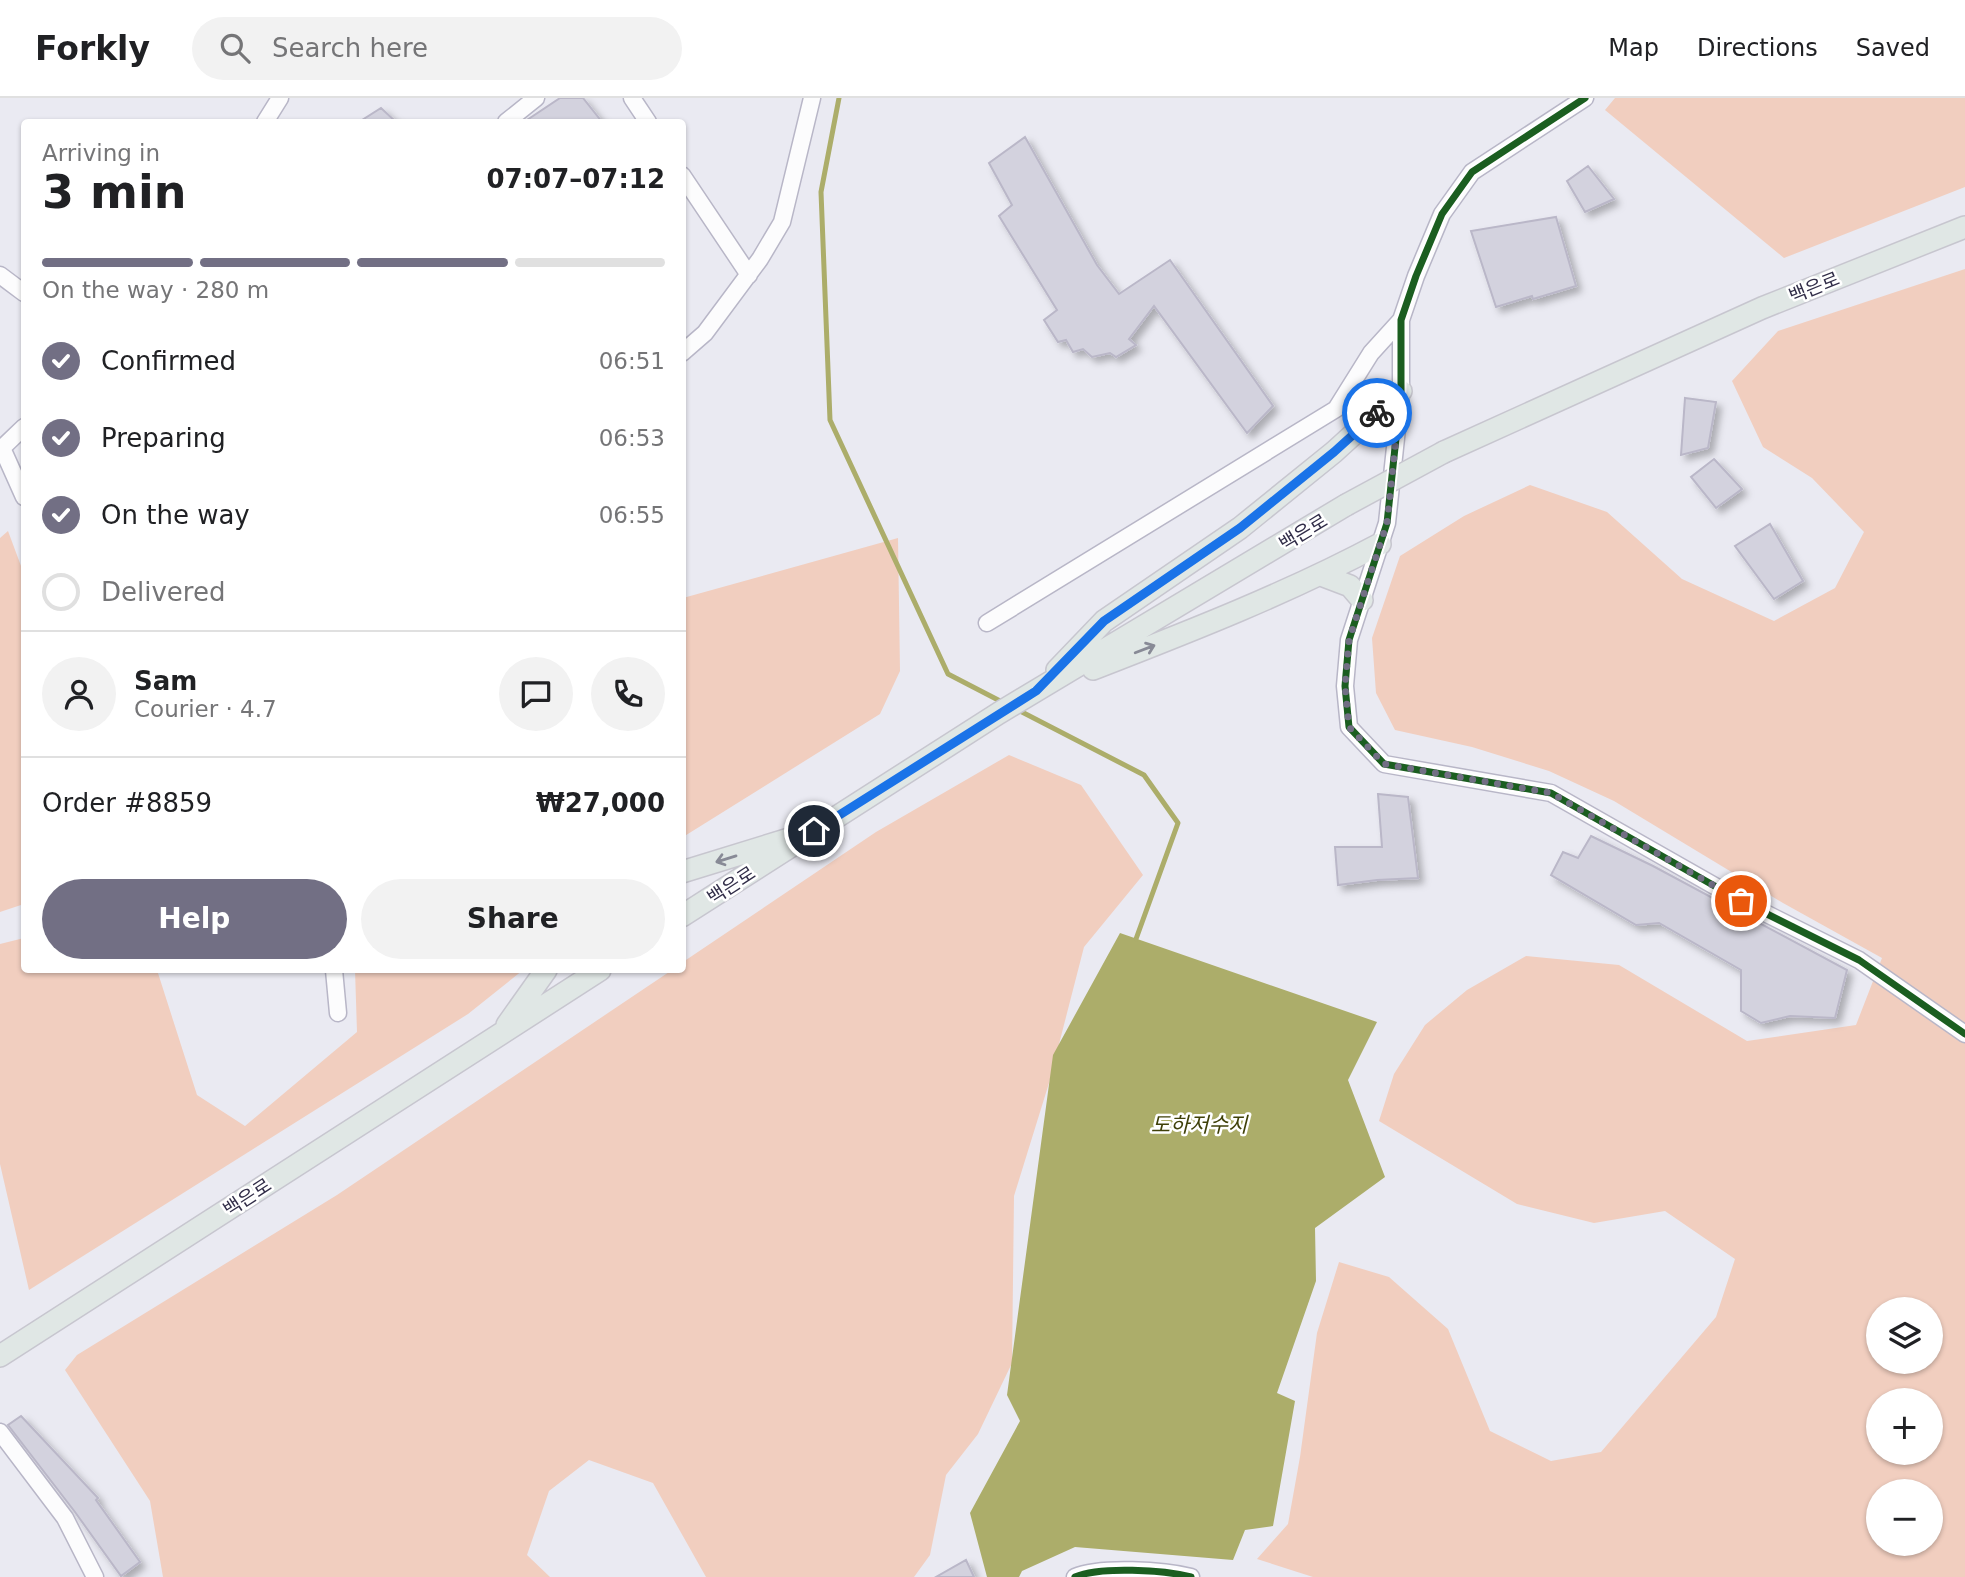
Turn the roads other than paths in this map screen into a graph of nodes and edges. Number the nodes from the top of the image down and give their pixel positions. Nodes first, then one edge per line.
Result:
1 (280, 98) edge
2 (536, 98) edge
3 (632, 98) edge
4 (812, 98) edge
5 (1585, 98) edge
6 (267, 119) edge
7 (510, 119) edge
8 (646, 119) edge
9 (686, 181) edge
10 (1965, 227) edge
11 (0, 275) edge
12 (749, 275) junction
13 (21, 291) edge
14 (1401, 320) junction
15 (686, 350) edge
16 (1401, 391) junction
17 (21, 430) edge
18 (1, 449) edge
19 (21, 491) edge
20 (1381, 544) junction
21 (1321, 575) junction
22 (1362, 600) junction
23 (988, 623) dead end
24 (1029, 695) junction
25 (814, 831) junction
26 (686, 871) edge
27 (686, 913) edge
28 (334, 973) edge
29 (544, 973) edge
30 (595, 973) edge
31 (338, 1013) dead end
32 (500, 1033) junction
33 (1965, 1034) edge
34 (0, 1356) edge
35 (0, 1432) edge
36 (94, 1577) edge
37 (1075, 1577) edge
38 (1191, 1577) edge

1 - 6 street
2 - 7 street
3 - 8 street
4 - 12 street
5 - 14 street
9 - 12 street
10 - 24 main road, 백은로, bridge
11 - 13 street
12 - 15 street
14 - 16 street
14 - 23 street
16 - 20 street
16 - 24 main road
17 - 18 street
18 - 19 street
20 - 21 main road
20 - 22 street
21 - 22 main road
24 -> 21 main road
22 - 33 street
24 - 25 main road, 백은로
25 -> 26 main road
25 - 27 main road, 백은로
28 - 31 street
29 - 32 main road
30 - 32 main road, 백은로
32 - 34 main road, 백은로
35 - 36 street
37 - 38 street

